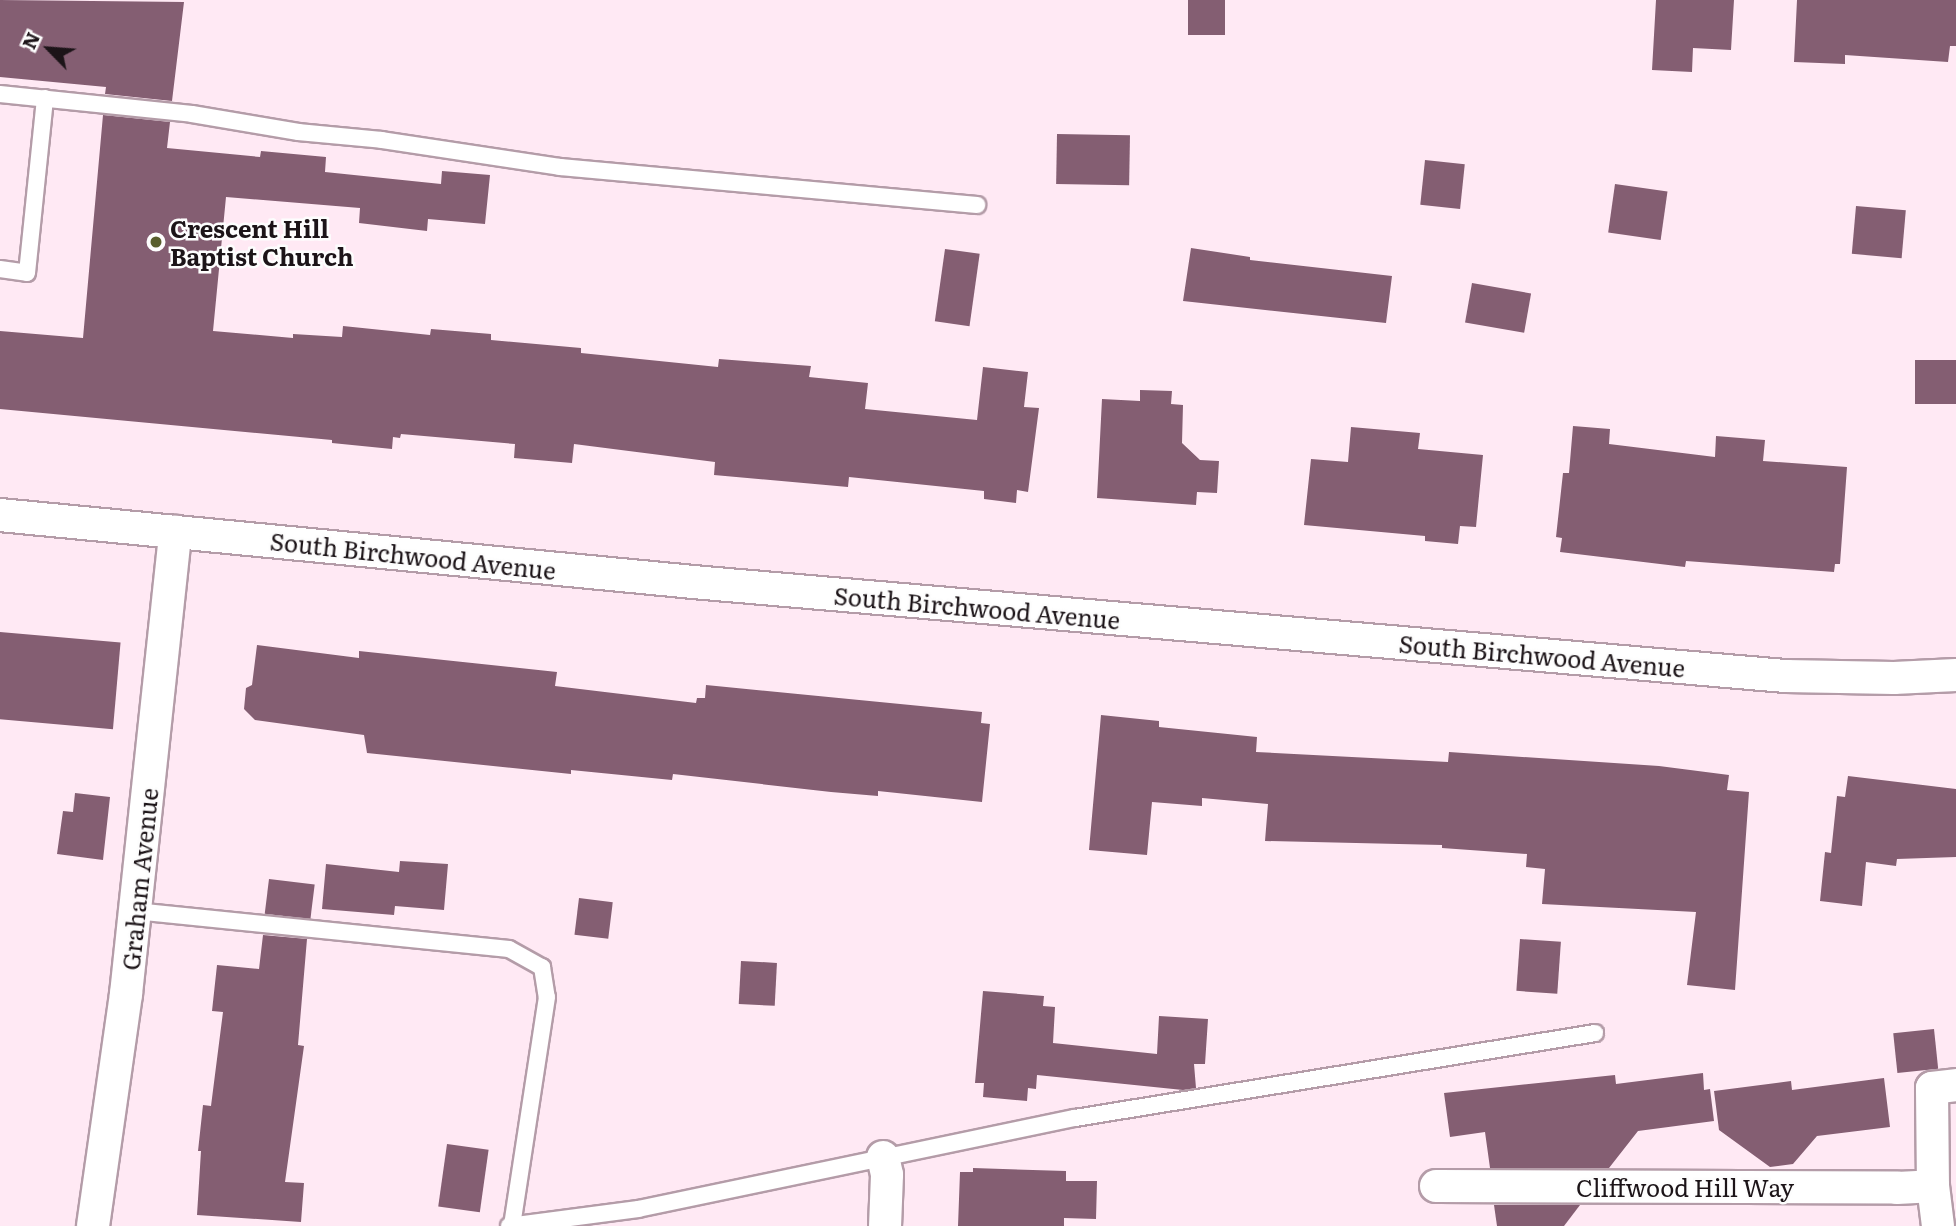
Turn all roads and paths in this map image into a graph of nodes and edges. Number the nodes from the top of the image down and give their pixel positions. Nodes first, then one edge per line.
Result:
1 (0, 94) edge
2 (45, 98) junction
3 (977, 205) dead end
4 (0, 270) edge
5 (0, 515) edge
6 (174, 531) junction
7 (1956, 675) edge
8 (135, 911) junction
9 (1595, 1032) dead end
10 (1944, 1087) edge
11 (883, 1157) junction
12 (1436, 1186) dead end
13 (1933, 1186) junction
14 (93, 1226) edge
15 (511, 1226) edge
16 (885, 1226) edge
17 (1938, 1226) edge

1 - 2 lane
2 - 3 lane
2 - 4 lane
5 - 6 street, South Birchwood Avenue
6 - 7 street, South Birchwood Avenue
6 - 8 street, Graham Avenue
8 - 14 street, Graham Avenue
8 - 15 lane
9 - 11 lane
10 - 13 street
11 - 15 lane
11 - 16 street
12 - 13 street, Cliffwood Hill Way
13 - 17 street

